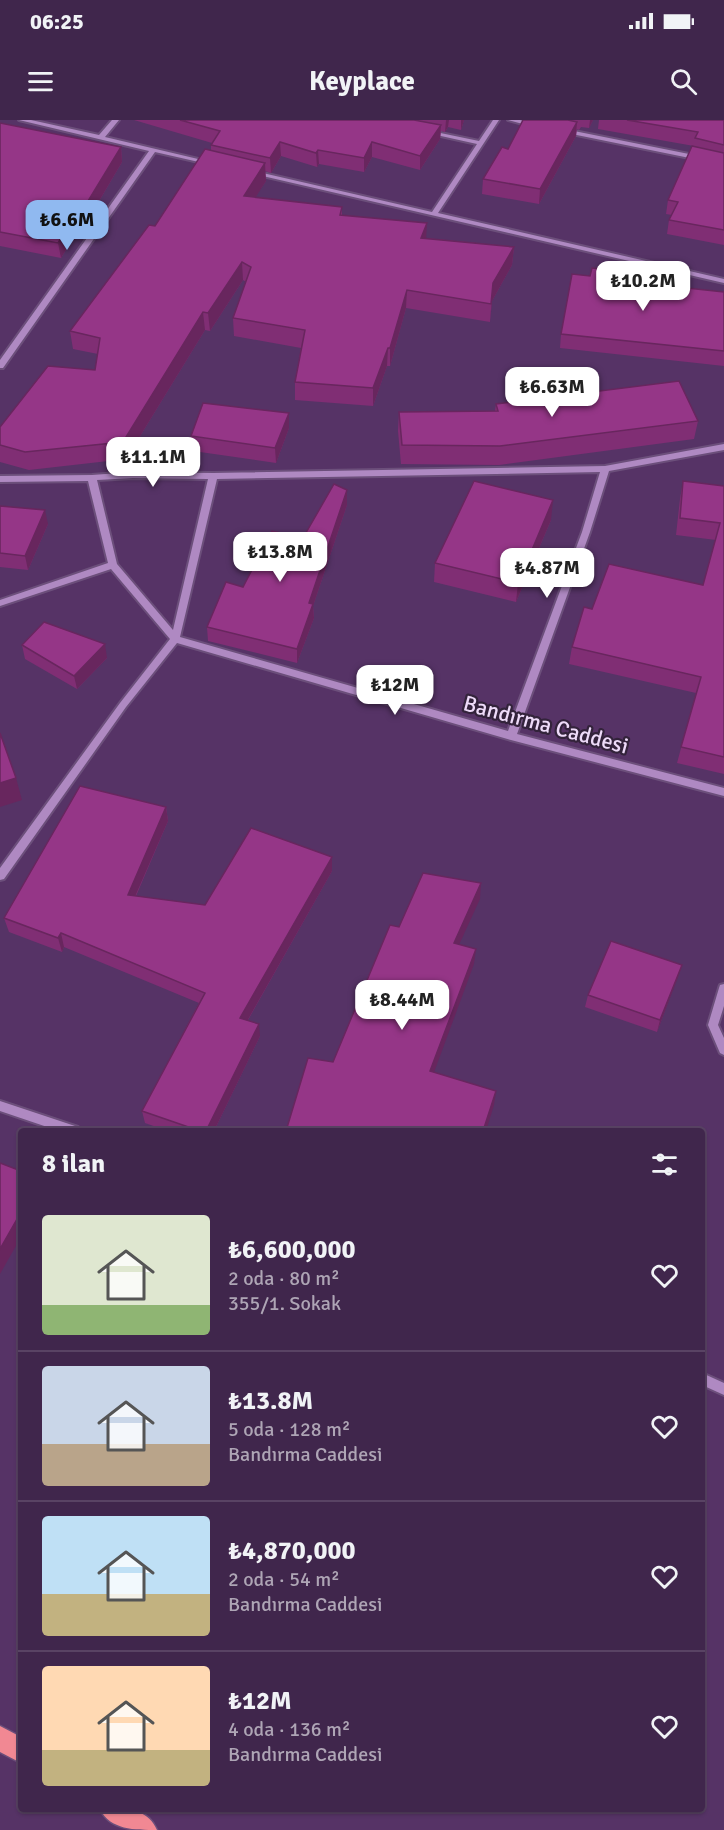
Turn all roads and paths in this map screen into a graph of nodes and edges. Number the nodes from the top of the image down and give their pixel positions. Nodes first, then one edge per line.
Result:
1 (22, 120) edge
2 (116, 120) edge
3 (496, 120) edge
4 (511, 120) edge
5 (544, 127) edge
6 (556, 129) edge
7 (416, 130) edge
8 (100, 138) junction
9 (481, 143) junction
10 (153, 150) junction
11 (724, 163) edge
12 (224, 166) edge
13 (247, 171) edge
14 (434, 214) junction
15 (724, 280) edge
16 (4, 356) edge
17 (0, 366) edge
18 (724, 447) edge
19 (605, 469) junction
20 (213, 476) junction
21 (92, 478) junction
22 (0, 479) edge
23 (113, 565) junction
24 (0, 603) edge
25 (175, 639) junction
26 (511, 736) junction
27 (724, 792) edge
28 (0, 876) edge
29 (724, 988) edge
30 (724, 1050) edge
31 (0, 1106) edge
32 (65, 1128) edge
33 (705, 1380) edge
34 (724, 1389) edge
35 (0, 1738) edge
36 (18, 1749) edge
37 (117, 1812) edge
38 (145, 1830) edge

1 - 8 street
2 - 8 street
3 - 9 street
4 - 5 street
6 - 11 street
7 - 9 street
8 - 10 street
9 - 14 street
10 - 12 street
10 - 16 street
13 - 14 street
14 - 15 street
16 - 17 street
18 - 19 street
19 - 20 street
19 - 26 street
20 - 21 street
20 - 25 street
21 - 22 street
21 - 23 street
23 - 24 street
23 - 25 street
25 - 26 street, Bandırma Caddesi
25 - 28 street
26 - 27 street, Bandırma Caddesi
29 - 30 street
31 - 32 street
33 - 34 street
35 - 36 highway
37 - 38 highway

